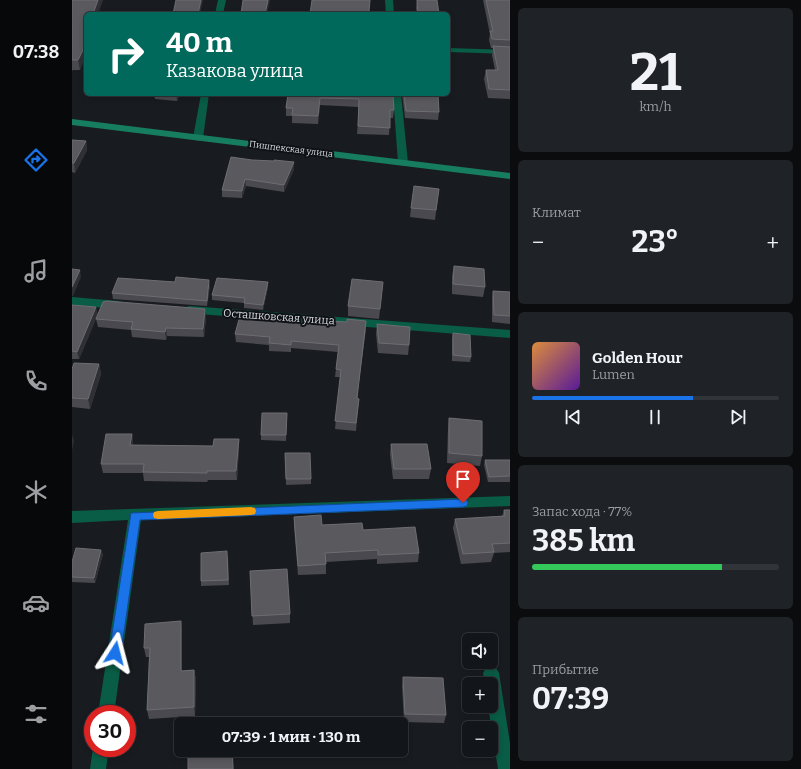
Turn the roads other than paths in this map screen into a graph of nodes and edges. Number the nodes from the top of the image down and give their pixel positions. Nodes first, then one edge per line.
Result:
1 (222, 0) edge
2 (389, 0) edge
3 (219, 12) edge
4 (390, 12) edge
5 (450, 50) edge
6 (510, 52) edge
7 (205, 96) edge
8 (397, 96) edge
9 (72, 122) edge
10 (198, 138) junction
11 (403, 163) junction
12 (510, 176) edge
13 (72, 301) edge
14 (128, 305) edge
15 (176, 309) edge
16 (510, 334) edge
17 (510, 501) edge
18 (135, 516) junction
19 (72, 517) edge
20 (491, 673) dead end
21 (107, 705) edge
22 (100, 757) edge
23 (98, 769) edge
24 (506, 769) edge

1 - 3 street
2 - 4 street
5 - 6 street
7 - 10 street
8 - 11 street
9 - 10 street, Пишпекская улица
10 - 11 street, Пишпекская улица
11 - 12 street, Пишпекская улица
13 - 14 street
15 - 16 street, Осташковская улица
17 - 18 street
18 - 19 street
18 - 21 street
20 - 24 street
22 - 23 street

